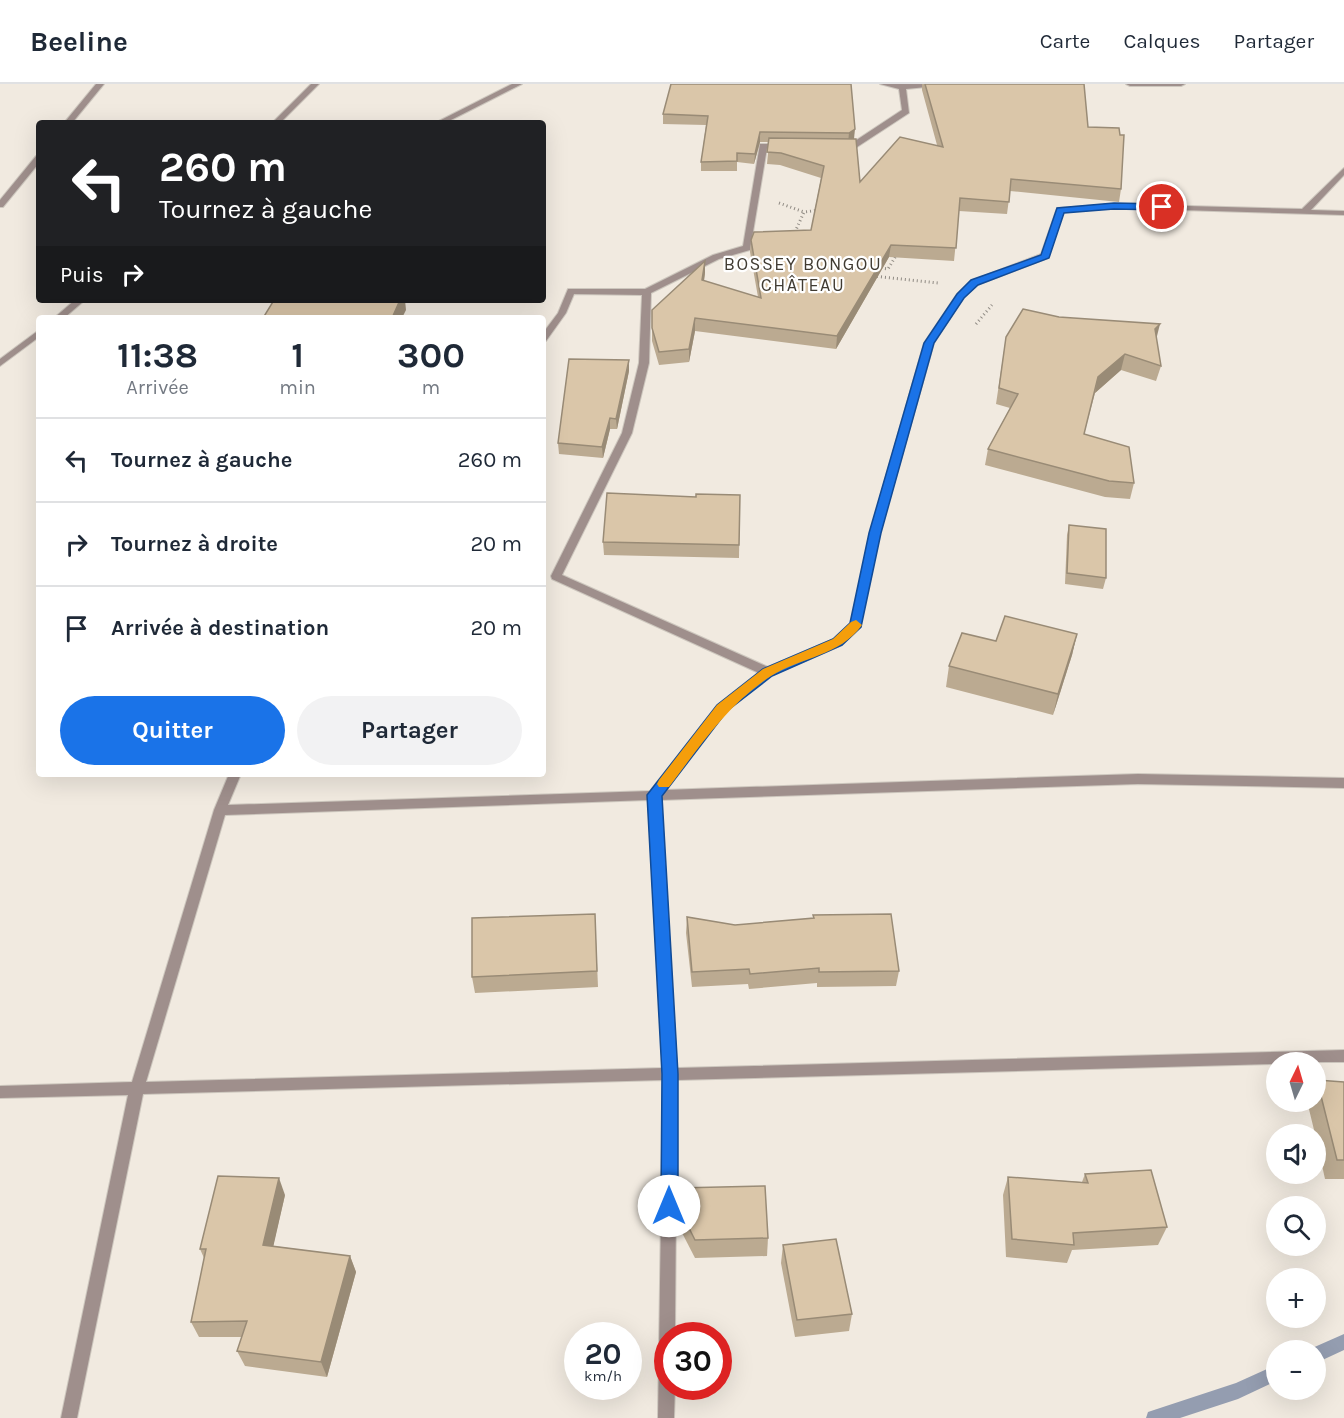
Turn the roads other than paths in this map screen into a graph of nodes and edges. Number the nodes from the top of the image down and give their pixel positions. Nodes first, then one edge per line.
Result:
1 (100, 84) edge
2 (315, 84) edge
3 (518, 84) edge
4 (884, 84) edge
5 (937, 84) edge
6 (1130, 84) edge
7 (1181, 84) edge
8 (1169, 85) edge
9 (902, 87) junction
10 (70, 120) edge
11 (279, 120) edge
12 (445, 120) edge
13 (798, 146) edge
14 (830, 146) edge
15 (36, 162) edge
16 (1344, 170) edge
17 (0, 205) edge
18 (1305, 211) junction
19 (1344, 213) edge
20 (647, 292) junction
21 (77, 303) edge
22 (62, 315) edge
23 (36, 335) edge
24 (546, 335) edge
25 (0, 363) edge
26 (768, 672) junction
27 (234, 777) edge
28 (1344, 783) edge
29 (654, 795) junction
30 (220, 810) junction
31 (1344, 1056) edge
32 (670, 1074) junction
33 (137, 1088) junction
34 (0, 1092) edge
35 (69, 1418) edge
36 (666, 1418) edge

1 - 10 street
2 - 11 street
3 - 12 street
4 - 9 street
5 - 9 street
6 - 8 street
7 - 8 street
9 - 14 street
13 - 20 street
15 - 17 street
16 - 18 street
18 - 19 street
18 - 26 street
20 - 24 street
20 - 26 street
21 - 22 street
23 - 25 street
26 - 29 street
27 - 30 street
28 - 29 street
29 - 30 street
29 - 32 street
30 - 33 street
31 - 32 street
32 - 33 street
32 - 36 street
33 - 34 street
33 - 35 street

